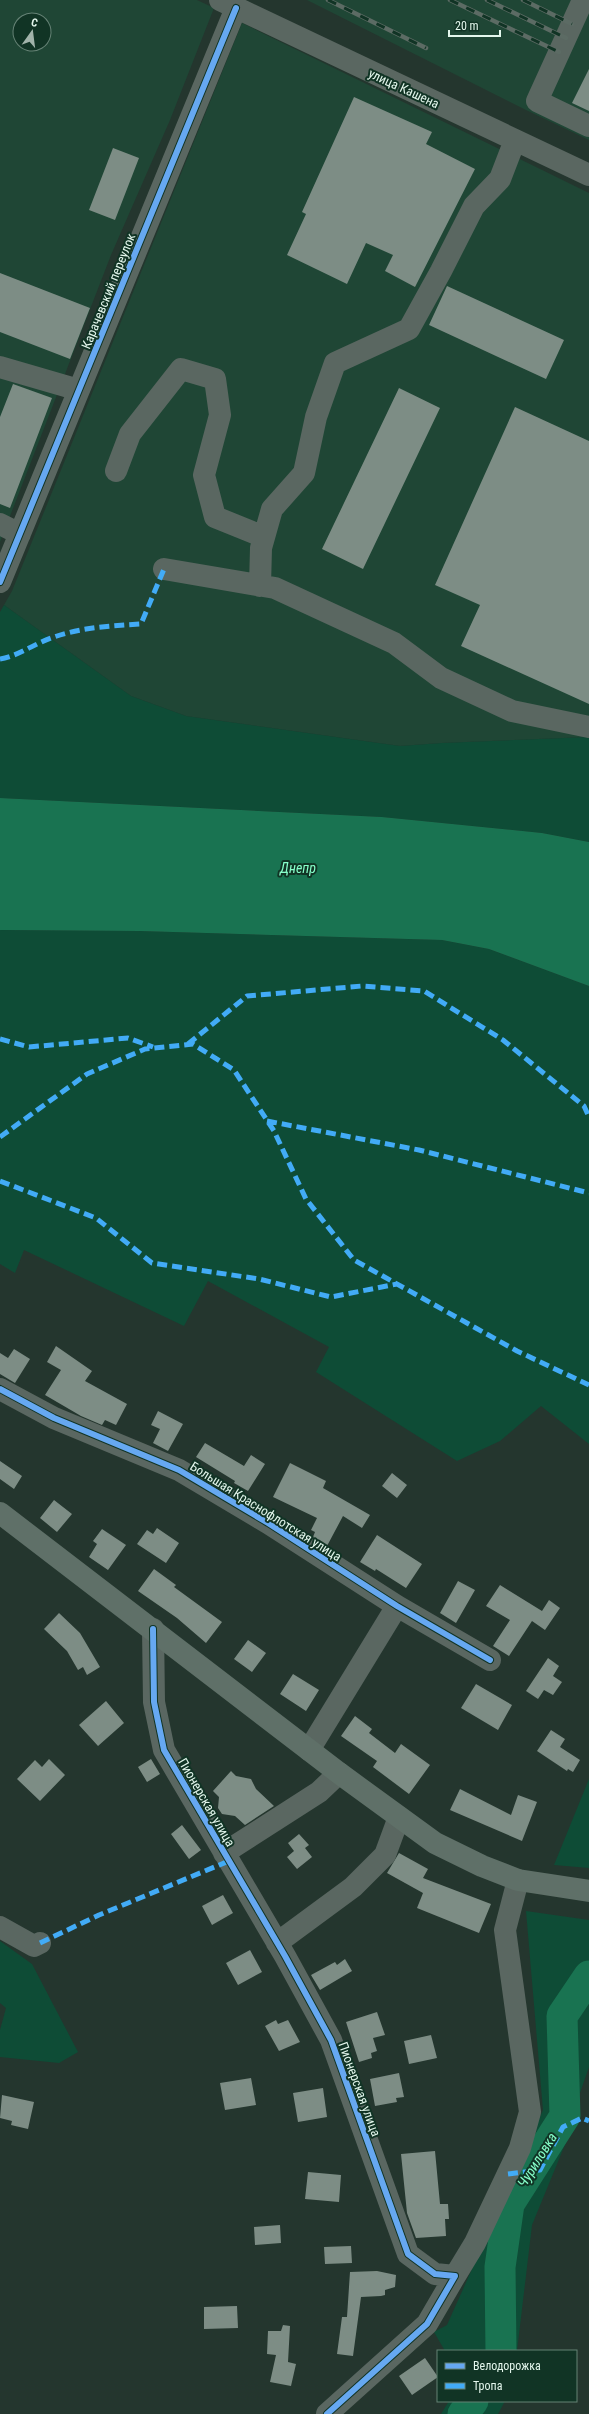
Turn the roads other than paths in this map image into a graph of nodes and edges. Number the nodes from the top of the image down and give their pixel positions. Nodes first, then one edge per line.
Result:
1 (583, 0) edge
2 (228, 4) edge
3 (589, 126) edge
4 (515, 140) junction
5 (589, 175) edge
6 (0, 367) edge
7 (79, 390) junction
8 (116, 470) dead end
9 (0, 524) edge
10 (20, 534) junction
11 (264, 537) junction
12 (164, 569) dead end
13 (0, 582) edge
14 (260, 586) junction
15 (589, 726) edge
16 (0, 1389) edge
17 (0, 1513) edge
18 (398, 1606) junction
19 (153, 1629) junction
20 (490, 1660) dead end
21 (309, 1750) junction
22 (339, 1773) junction
23 (399, 1817) junction
24 (224, 1853) junction
25 (518, 1880) junction
26 (589, 1891) edge
27 (0, 1927) edge
28 (40, 1943) dead end
29 (277, 1943) junction
30 (455, 2276) junction
31 (326, 2414) edge

1 - 3 street
2 - 4 street, улица Кашена
2 - 7 street, Карачевский переулок
4 - 5 street, улица Кашена
4 - 11 street
6 - 7 street
7 - 10 street, Карачевский переулок
8 - 11 street
9 - 10 street
10 - 13 street, Карачевский переулок
11 - 14 street
12 - 14 street
14 - 15 street
16 - 18 street, Большая Краснофлотская улица
17 - 19 main road
18 - 20 street, Большая Краснофлотская улица
18 - 21 street
19 - 21 main road
19 - 24 street, Пионерская улица
21 - 22 main road
22 - 23 main road
22 - 24 street
23 - 25 main road
23 - 29 street
24 - 29 street, Пионерская улица
25 - 26 main road
25 - 30 street
27 - 28 street
29 - 30 street, Пионерская улица
30 - 31 street

